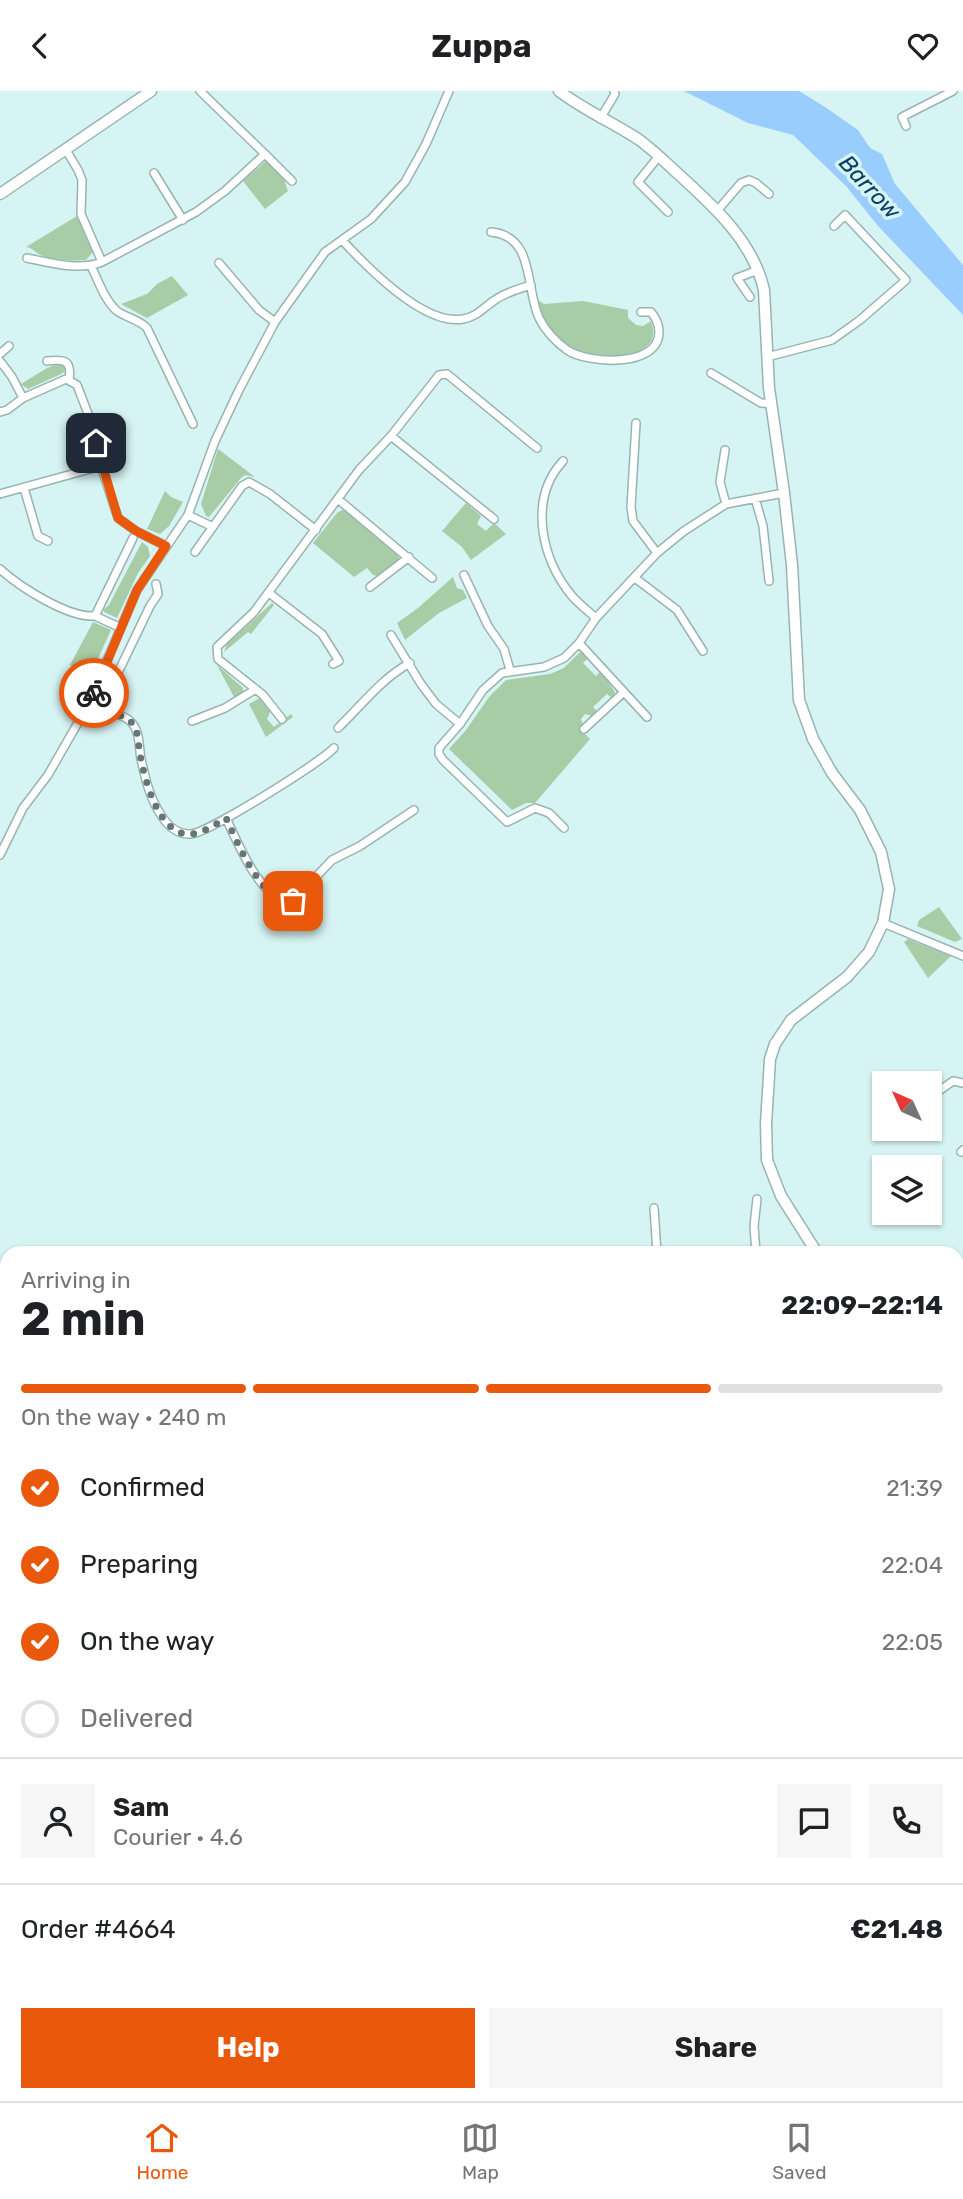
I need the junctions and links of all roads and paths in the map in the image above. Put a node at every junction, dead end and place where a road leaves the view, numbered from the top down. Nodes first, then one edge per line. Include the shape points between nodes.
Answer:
1 (151, 91) edge
2 (200, 91) edge
3 (449, 91) edge
4 (559, 91) edge
5 (614, 91) edge
6 (951, 91) edge
7 (600, 119) junction
8 (906, 126) dead end
9 (66, 150) junction
10 (265, 153) junction
11 (659, 156) junction
12 (154, 173) dead end
13 (292, 181) dead end
14 (0, 194) edge
15 (769, 194) dead end
16 (717, 211) junction
17 (668, 212) dead end
18 (183, 220) junction
19 (834, 226) dead end
20 (491, 232) dead end
21 (342, 240) junction
22 (27, 258) dead end
23 (102, 261) junction
24 (219, 263) dead end
25 (91, 266) junction
26 (758, 270) junction
27 (531, 285) junction
28 (750, 297) dead end
29 (641, 312) dead end
30 (275, 322) junction
31 (9, 346) dead end
32 (0, 354) edge
33 (767, 357) junction
34 (0, 361) edge
35 (47, 361) dead end
36 (711, 373) dead end
37 (69, 380) junction
38 (23, 398) junction
39 (771, 404) junction
40 (0, 412) edge
41 (636, 423) dead end
42 (193, 424) dead end
43 (391, 436) junction
44 (537, 449) dead end
45 (725, 450) dead end
46 (563, 461) dead end
47 (102, 467) junction
48 (24, 488) junction
49 (784, 493) junction
50 (0, 494) edge
51 (755, 498) junction
52 (339, 500) junction
53 (726, 504) junction
54 (188, 515) junction
55 (494, 519) dead end
56 (213, 527) junction
57 (316, 530) junction
58 (133, 538) dead end
59 (48, 541) dead end
60 (166, 546) junction
61 (195, 552) dead end
62 (657, 553) junction
63 (409, 557) junction
64 (0, 569) edge
65 (464, 575) dead end
66 (432, 577) dead end
67 (635, 578) junction
68 (768, 581) dead end
69 (156, 584) dead end
70 (370, 587) dead end
71 (269, 593) junction
72 (95, 616) junction
73 (596, 618) junction
74 (121, 628) junction
75 (391, 635) dead end
76 (579, 643) junction
77 (704, 651) dead end
78 (410, 663) junction
79 (333, 664) dead end
80 (510, 670) junction
81 (256, 689) junction
82 (624, 692) junction
83 (87, 707) junction
84 (112, 714) junction
85 (647, 717) dead end
86 (282, 719) dead end
87 (192, 722) dead end
88 (460, 724) junction
89 (338, 728) dead end
90 (584, 729) dead end
91 (334, 748) dead end
92 (414, 810) dead end
93 (226, 818) junction
94 (564, 828) dead end
95 (0, 855) edge
96 (883, 923) junction
97 (963, 956) edge
98 (963, 1083) edge
99 (942, 1089) edge
100 (757, 1199) dead end
101 (654, 1207) dead end
102 (657, 1246) edge
103 (755, 1246) edge
104 (813, 1246) edge

1 - 9 street
2 - 10 street
3 - 21 street via 405,182 371,219
4 - 7 street
5 - 7 street
6 - 8 street via 902,117
7 - 11 street via 637,138
9 - 14 street
9 - 23 street via 79,170 81,214
10 - 13 street
10 - 18 street via 225,191
11 - 16 street
11 - 17 street via 638,182
12 - 18 street
15 - 16 street via 748,180
16 - 26 street
18 - 23 street
19 - 33 street via 845,215 906,280 832,340
20 - 27 street via 506,234 517,245
21 - 27 street via 402,295 450,320 477,314 498,298
21 - 30 street via 312,267
22 - 25 street
23 - 25 street
24 - 30 street
25 - 42 street via 110,303 147,328
26 - 28 street via 737,278
26 - 33 street via 764,290
27 - 29 street via 546,329 568,350 591,359 620,360 652,349 658,339 658,324 651,312
30 - 54 street via 213,447
31 - 32 street
33 - 39 street
34 - 38 street
35 - 37 street via 68,365
36 - 39 street via 761,403
37 - 38 street
37 - 47 street via 77,385 90,419
38 - 40 street
39 - 49 street
41 - 62 street via 633,521
43 - 44 street via 443,373
43 - 52 street
43 - 55 street
45 - 53 street via 720,482
46 - 73 street via 551,474 544,495 542,527 558,576
47 - 48 street
47 - 60 street via 118,518
48 - 50 street
48 - 59 street via 38,536
49 - 51 street
49 - 96 street via 799,700 813,739 860,810 881,852 889,889
51 - 53 street
51 - 68 street via 763,526
52 - 57 street
52 - 63 street
53 - 62 street
54 - 56 street
54 - 60 street
56 - 57 street via 249,482
56 - 61 street
57 - 71 street
58 - 72 street
60 - 74 street via 137,590
62 - 67 street
63 - 66 street
63 - 70 street
64 - 72 street via 46,600 83,617
65 - 80 street via 504,649
67 - 73 street
67 - 77 street via 677,610
69 - 84 street via 158,594 111,690
71 - 79 street via 322,634 339,661
71 - 81 street via 219,643 216,653
72 - 74 street
73 - 76 street
74 - 83 street
75 - 78 street
76 - 80 street via 564,658 544,667
76 - 82 street
78 - 88 street via 436,704
78 - 89 street
80 - 88 street via 483,690
81 - 86 street
81 - 87 street
82 - 85 street
82 - 90 street
83 - 84 street
83 - 95 street via 23,808
84 - 93 street via 134,726 152,796 169,825 177,832 194,834
88 - 94 street via 439,748 443,761 507,822 535,808 549,813
91 - 93 street
92 - 93 street via 332,860 288,902 259,881
96 - 97 street
96 - 104 street via 859,965 782,1031 770,1059 767,1160 781,1196
98 - 99 street via 953,1081
100 - 103 street
101 - 102 street

